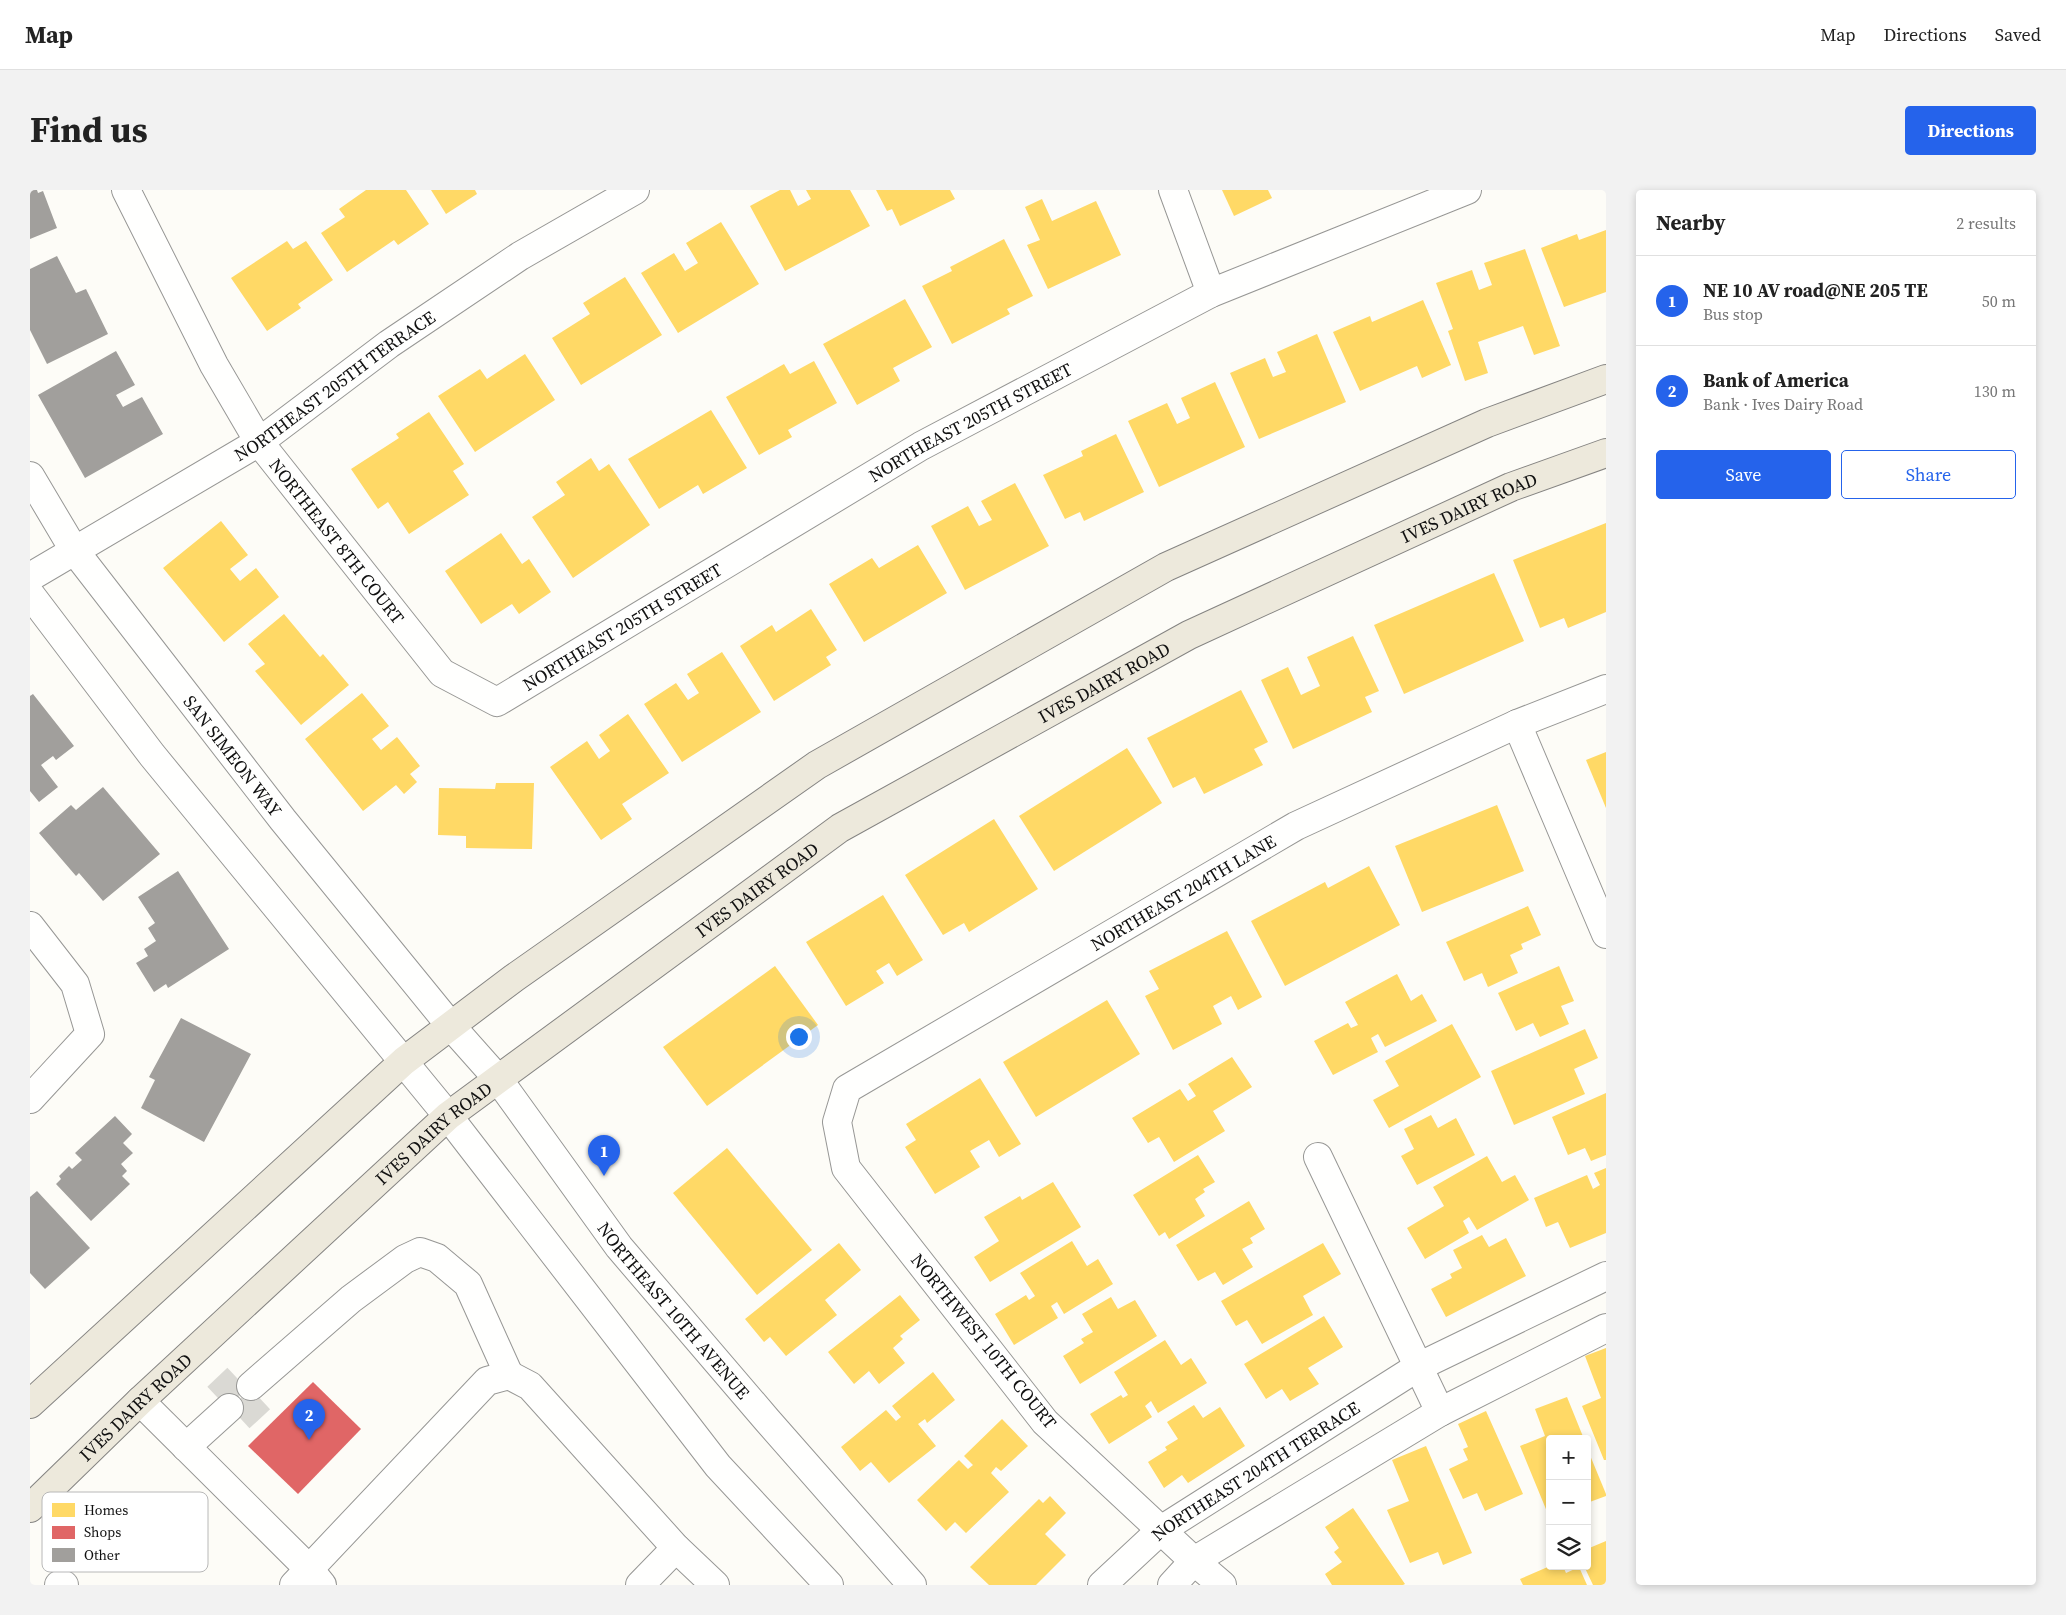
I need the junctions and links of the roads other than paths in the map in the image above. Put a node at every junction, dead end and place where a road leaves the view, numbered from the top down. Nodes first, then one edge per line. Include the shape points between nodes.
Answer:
1 (126, 190) edge
2 (635, 190) edge
3 (1173, 190) edge
4 (1468, 190) edge
5 (1211, 293) junction
6 (1606, 379) edge
7 (259, 442) junction
8 (1606, 453) edge
9 (30, 476) edge
10 (74, 550) junction
11 (30, 577) edge
12 (30, 594) edge
13 (1606, 689) edge
14 (497, 702) joint
15 (1516, 724) junction
16 (30, 926) edge
17 (1606, 934) edge
18 (450, 1025) junction
19 (404, 1061) junction
20 (498, 1079) junction
21 (30, 1099) edge
22 (448, 1116) junction
23 (1318, 1157) dead end
24 (846, 1168) joint
25 (1606, 1276) edge
26 (1606, 1328) edge
27 (1418, 1367) junction
28 (509, 1375) junction
29 (251, 1386) tunnel mouth
30 (140, 1401) junction
31 (30, 1404) edge
32 (229, 1408) tunnel mouth
33 (1440, 1412) junction
34 (193, 1439) junction
35 (46, 1492) edge
36 (42, 1496) edge
37 (30, 1508) edge
38 (1160, 1530) junction
39 (676, 1548) junction
40 (1194, 1561) junction
41 (308, 1580) edge
42 (59, 1585) edge
43 (64, 1585) edge
44 (640, 1585) edge
45 (715, 1585) edge
46 (829, 1585) edge
47 (912, 1585) edge
48 (1102, 1585) edge
49 (1172, 1585) edge
50 (1222, 1585) edge

1 - 7 street, NORTHEAST 8TH COURT via 214,365
2 - 7 street, NORTHEAST 205TH TERRACE via 512,261 389,344
3 - 5 street
4 - 5 street, NORTHEAST 205TH STREET
5 - 14 street, NORTHEAST 205TH STREET via 921,446
6 - 18 main road via 1487,423 1166,567 817,764
7 - 10 street, NORTHEAST 205TH TERRACE
7 - 14 street, NORTHEAST 8TH COURT via 442,673
8 - 20 main road, IVES DAIRY ROAD via 1511,487 1189,635 840,828
9 - 10 street, SAN SIMEON WAY
10 - 11 street, NORTHEAST 205TH TERRACE
10 - 18 street, SAN SIMEON WAY via 283,820
12 - 19 street via 152,756
13 - 15 street, NORTHEAST 204TH LANE
15 - 17 street
15 - 24 street, NORTHEAST 204TH LANE via 1296,826 847,1089 837,1122
16 - 21 street via 75,984 90,1034
18 - 19 main road
18 - 20 street, NORTHEAST 10TH AVENUE
19 - 22 street
19 - 31 main road
20 - 22 main road, IVES DAIRY ROAD
20 - 47 street, NORTHEAST 10TH AVENUE via 619,1247
22 - 30 main road, IVES DAIRY ROAD
22 - 46 street via 718,1466
23 - 27 street
24 - 38 street, NORTHWEST 10TH COURT via 1045,1422
25 - 27 street, NORTHEAST 204TH TERRACE
26 - 33 street
27 - 33 street
27 - 38 street, NORTHEAST 204TH TERRACE
28 - 29 street via 468,1284 436,1258 420,1252 405,1258 374,1281 341,1290
28 - 39 street via 530,1386
28 - 41 street via 487,1381
30 - 34 street
30 - 35 main road, IVES DAIRY ROAD
32 - 34 street via 202,1413
33 - 40 street
34 - 41 street
36 - 37 main road, IVES DAIRY ROAD
38 - 40 street, NORTHWEST 10TH COURT
38 - 48 street, NORTHEAST 204TH TERRACE
39 - 44 street
39 - 45 street
40 - 49 street
40 - 50 street, NORTHWEST 10TH COURT
42 - 43 street

